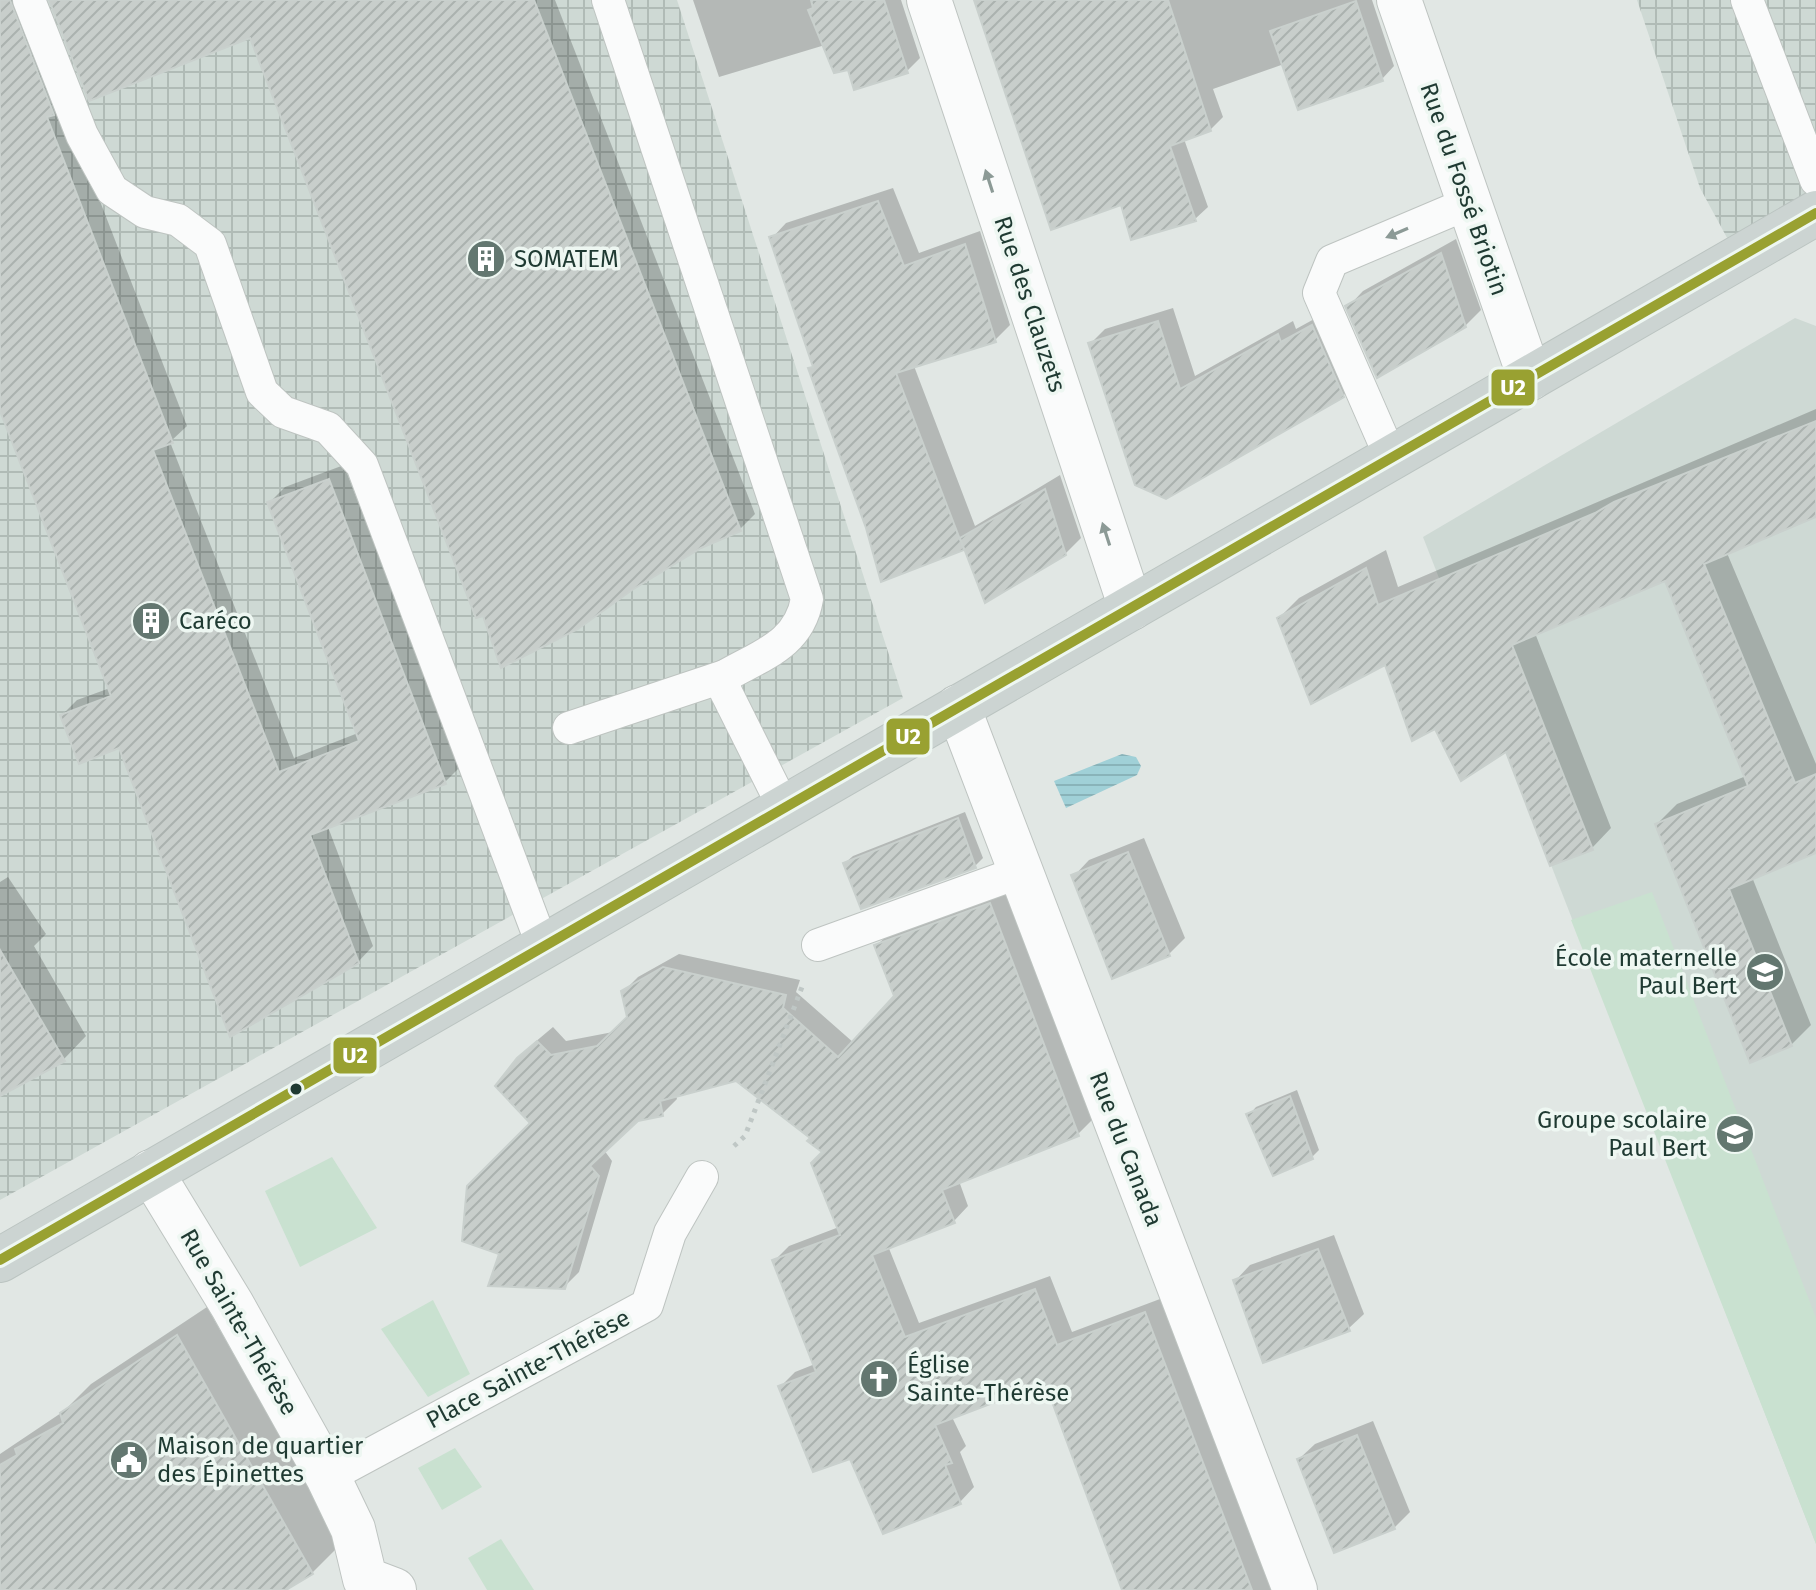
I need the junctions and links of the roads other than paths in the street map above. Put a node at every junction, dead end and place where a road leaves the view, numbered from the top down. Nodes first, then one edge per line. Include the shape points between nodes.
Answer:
1 (29, 0) edge
2 (608, 0) edge
3 (929, 0) edge
4 (1399, 0) edge
5 (1747, 0) edge
6 (1816, 180) edge
7 (1469, 203) junction
8 (1816, 213) edge
9 (1530, 378) junction
10 (1391, 458) junction
11 (1131, 608) junction
12 (725, 676) junction
13 (958, 707) junction
14 (569, 728) dead end
15 (784, 808) junction
16 (1020, 872) junction
17 (818, 945) road end
18 (543, 947) junction
19 (151, 1172) junction
20 (702, 1177) road end
21 (0, 1260) edge
22 (328, 1477) junction
23 (369, 1586) edge
24 (1295, 1590) edge

1 - 18 lane via 82,135 112,190 145,212 178,220 210,244 262,392 283,412 328,428 362,465
2 - 12 lane via 807,599 803,619 790,639
11 -> 3 street, Rue des Clauzets
4 - 7 street, Rue du Fossé Briotin
5 - 6 lane
7 - 9 street, Rue du Fossé Briotin
7 -> 10 lane via 1332,261 1319,293
8 - 9 main road
9 - 10 main road
10 - 11 main road
11 - 13 main road
12 - 14 lane
12 - 15 lane via 725,690
13 - 15 main road
13 - 16 street, Rue du Canada
15 - 18 main road
16 - 17 lane
16 - 24 street, Rue du Canada
18 - 19 main road
19 - 21 main road
19 - 22 street, Rue Sainte-Thérèse
20 - 22 lane, Place Sainte-Thérèse via 670,1233 647,1305
22 - 23 street, Rue Sainte-Thérèse via 353,1529

